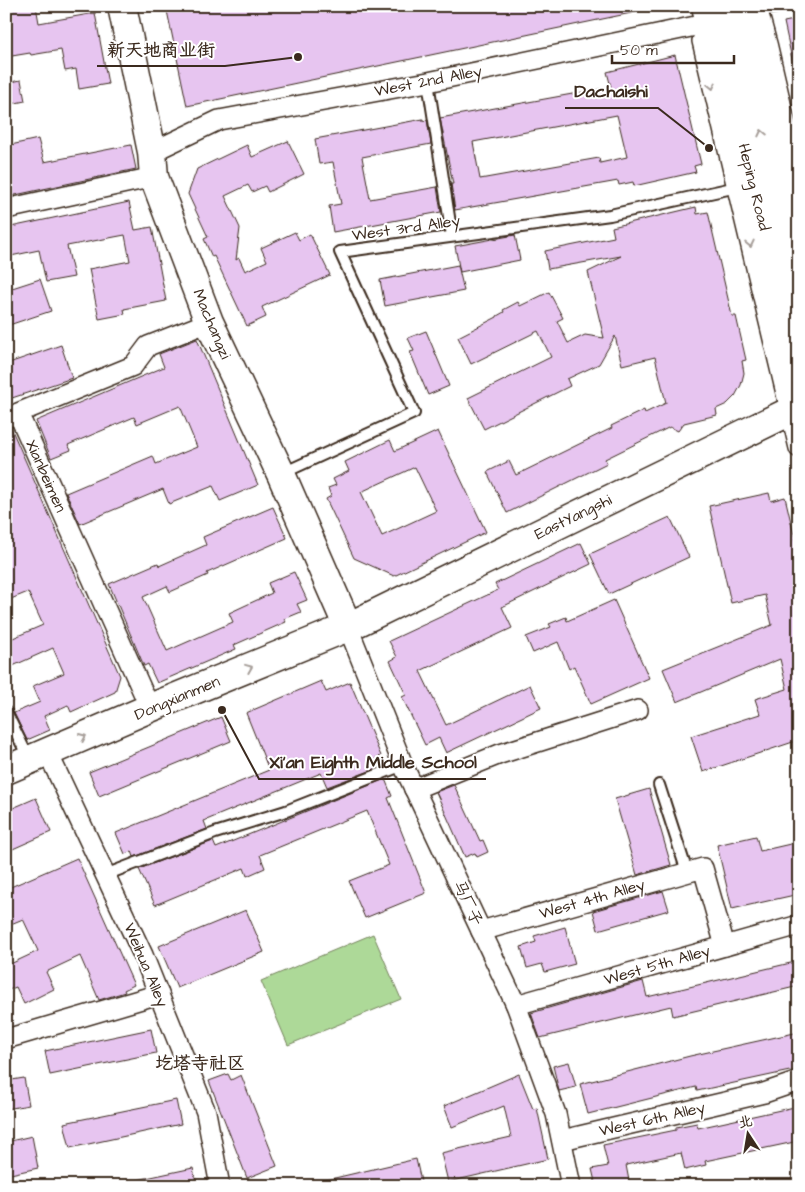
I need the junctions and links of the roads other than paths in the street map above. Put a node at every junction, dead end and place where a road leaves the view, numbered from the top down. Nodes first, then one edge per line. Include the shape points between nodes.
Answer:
1 (122, 6) edge
2 (783, 6) edge
3 (731, 11) edge
4 (428, 82) junction
5 (153, 164) junction
6 (786, 164) edge
7 (737, 187) junction
8 (799, 201) edge
9 (6, 209) edge
10 (452, 236) junction
11 (799, 282) edge
12 (210, 322) junction
13 (799, 370) edge
14 (794, 410) edge
15 (14, 420) edge
16 (799, 448) edge
17 (281, 474) junction
18 (348, 627) junction
19 (150, 708) junction
20 (638, 710) dead end
21 (6, 712) edge
22 (28, 761) edge
23 (403, 765) junction
24 (659, 785) dead end
25 (414, 789) junction
26 (695, 870) junction
27 (105, 875) junction
28 (799, 925) edge
29 (481, 931) junction
30 (725, 946) junction
31 (159, 994) junction
32 (516, 1005) junction
33 (6, 1039) edge
34 (799, 1081) edge
35 (562, 1140) junction
36 (220, 1186) edge
37 (571, 1186) edge

1 - 5 street, Machangzi
2 - 3 lane
3 - 4 street, West 2nd Alley
6 -> 3 street, Heping Road
3 -> 7 street via 702,41
3 - 13 street, Heping Road via 723,57
4 - 5 street, West 2nd Alley via 219,120
4 - 10 lane
5 - 9 street, West 2nd Alley
5 - 12 street, Machangzi
6 - 8 street
6 - 11 street, Heping Road
7 - 10 lane, West 3rd Alley via 610,215
7 -> 14 street
10 - 17 lane, West 3rd Alley via 340,252 414,413
12 - 15 street, Xianbeimen via 148,346 134,366 18,414
12 - 17 street, Machangzi
14 - 16 street
14 - 18 street, EastYangshi
15 - 19 street, Xianbeimen
17 - 18 street, Machangzi
19 -> 18 street, Dongxianmen
18 - 23 street, 马厂子
22 -> 19 street, Dongxianmen
20 - 25 street via 500,754
21 - 22 lane
22 - 27 street, Weihua Alley
23 - 25 street, 马厂子
23 - 27 lane
24 - 26 lane
25 - 29 street, 马厂子
26 - 29 street, West 4th Alley
26 - 30 street
27 - 31 street, Weihua Alley
28 - 30 street, West 5th Alley
29 - 32 street, 马厂子
30 - 32 street, West 5th Alley
31 - 33 street
31 - 36 street, Weihua Alley via 206,1112
32 - 35 street, 马厂子 via 556,1114
34 - 35 street, West 6th Alley via 764,1094
35 - 37 street, 马厂子

